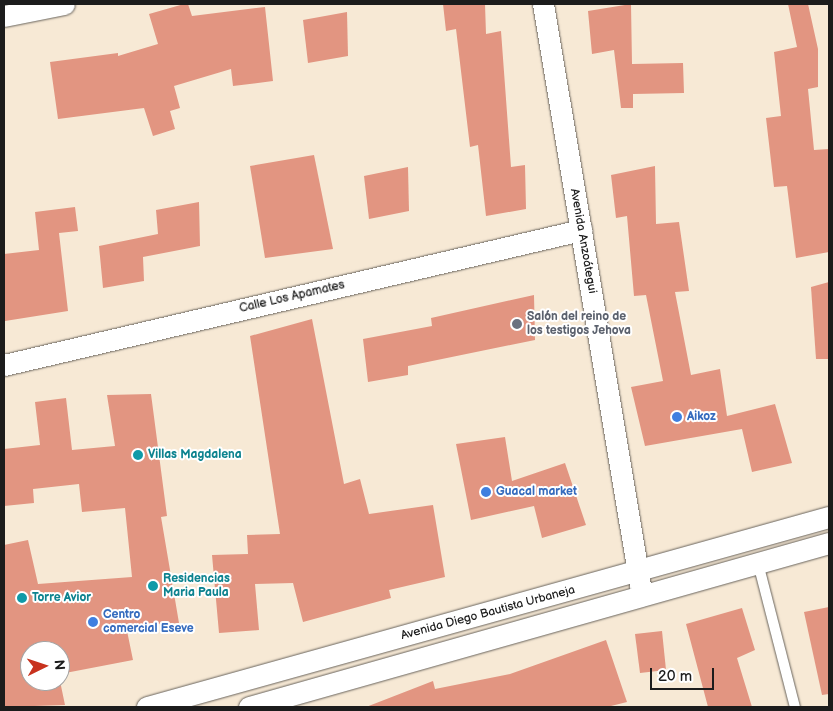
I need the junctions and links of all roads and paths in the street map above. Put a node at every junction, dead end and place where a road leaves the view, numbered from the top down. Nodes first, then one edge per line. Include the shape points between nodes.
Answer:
1 (61, 4) edge
2 (543, 4) edge
3 (4, 16) edge
4 (581, 230) junction
5 (4, 365) edge
6 (829, 517) edge
7 (829, 543) edge
8 (758, 563) junction
9 (638, 572) junction
10 (642, 596) junction
11 (293, 701) edge
12 (147, 707) edge
13 (249, 707) edge
14 (795, 707) edge

1 - 3 street
2 - 4 street, Avenida Anzoátegui
4 - 5 street, Calle Los Apamates
4 - 9 street, Avenida Anzoátegui
6 - 9 street, Avenida Diego Bautista Urbaneja
7 - 8 street, Avenida Diego Bautista Urbaneja
8 - 10 street, Avenida Diego Bautista Urbaneja
8 - 14 lane
9 - 10 street, Avenida Anzoátegui
9 - 12 street, Avenida Diego Bautista Urbaneja
10 - 11 street, Avenida Diego Bautista Urbaneja
11 - 13 street, Avenida Diego Bautista Urbaneja

